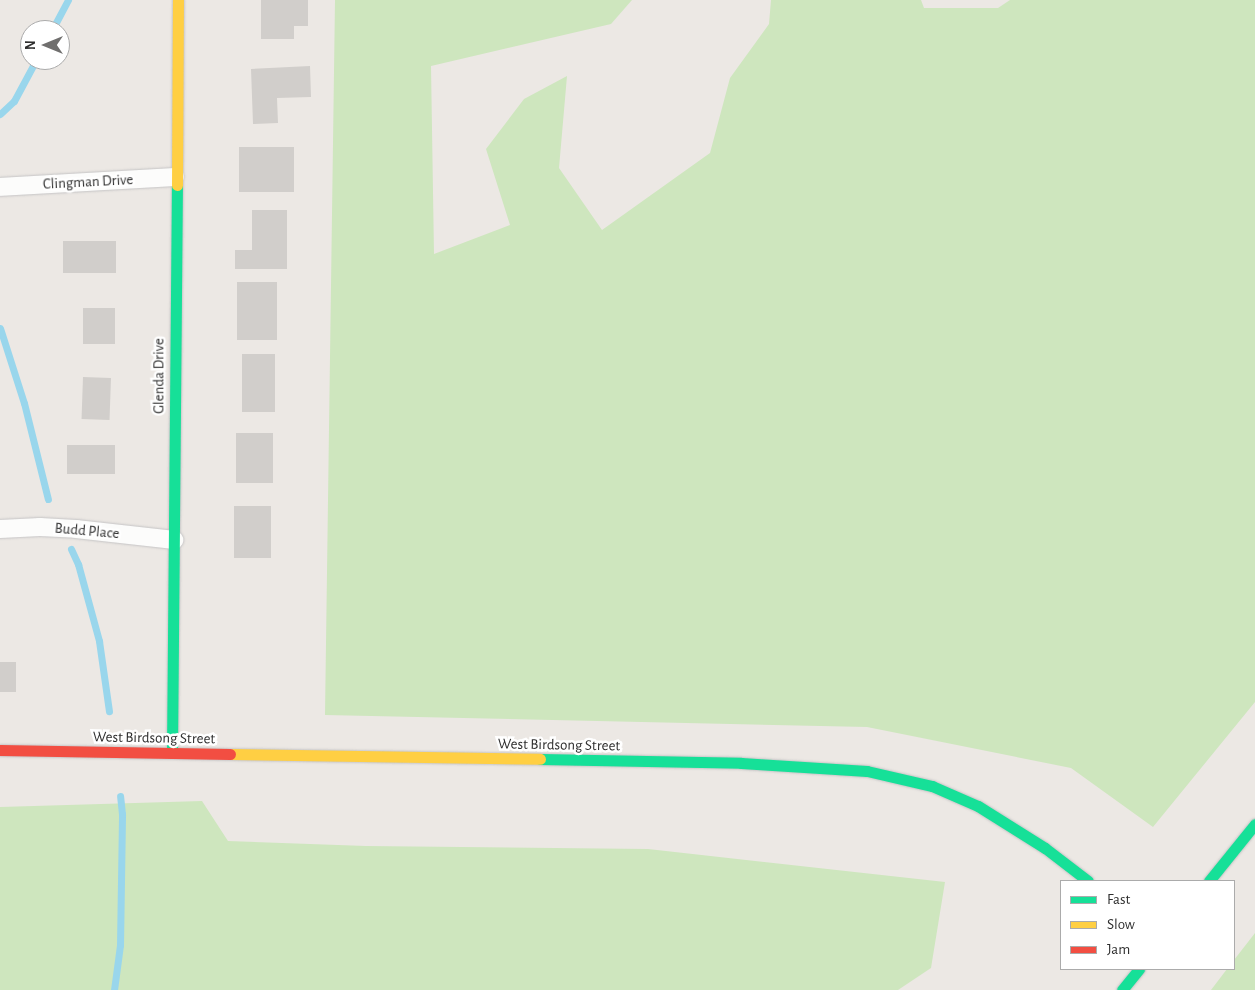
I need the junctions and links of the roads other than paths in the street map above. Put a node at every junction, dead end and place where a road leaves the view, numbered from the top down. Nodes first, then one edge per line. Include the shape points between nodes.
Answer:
1 (178, 0) edge
2 (175, 177) junction
3 (0, 187) edge
4 (0, 529) edge
5 (174, 540) junction
6 (0, 750) edge
7 (172, 753) junction
8 (1255, 824) edge
9 (1087, 880) edge
10 (1210, 880) edge
11 (1138, 970) edge
12 (1122, 990) edge

1 - 2 street, Glenda Drive
2 - 3 street, Clingman Drive
2 - 5 street, Glenda Drive
4 - 5 street, Budd Place via 76,529
5 - 7 street, Glenda Drive
6 - 7 street, West Birdsong Street
7 - 9 street, West Birdsong Street via 741,763 867,771 932,786 978,806 1045,848
8 - 10 street
11 - 12 street

